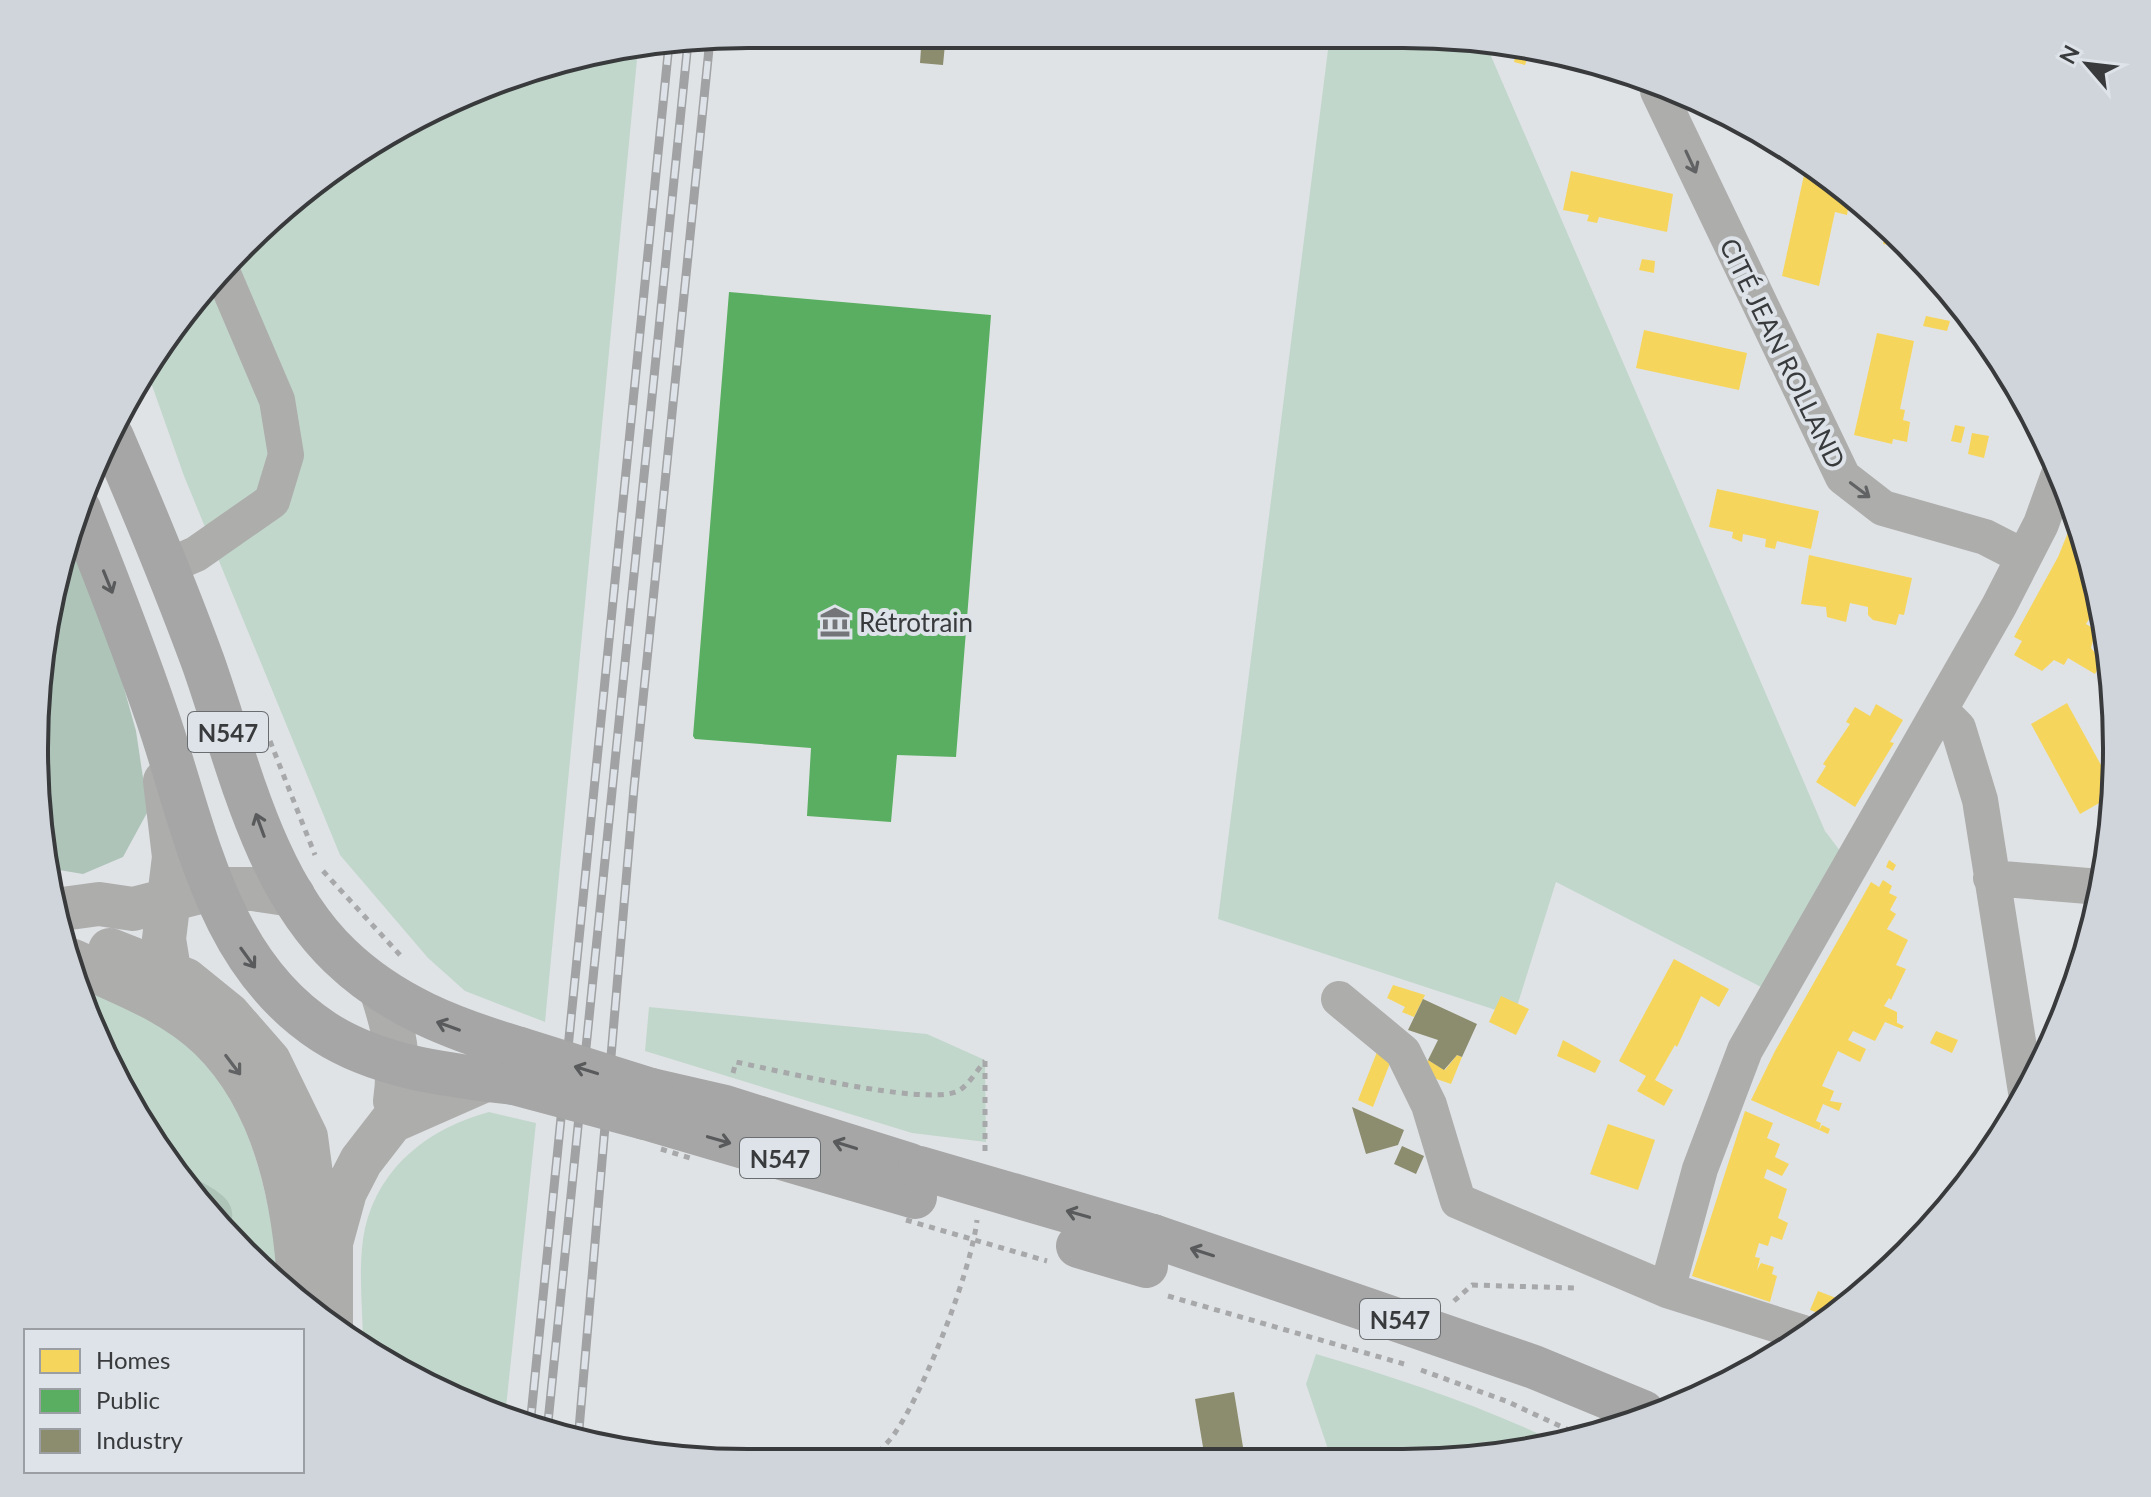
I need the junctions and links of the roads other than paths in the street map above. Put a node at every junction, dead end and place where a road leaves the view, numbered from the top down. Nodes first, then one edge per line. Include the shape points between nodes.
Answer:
1 (1661, 97) edge
2 (227, 282) edge
3 (116, 447) edge
4 (2053, 489) edge
5 (85, 524) edge
6 (2024, 557) junction
7 (166, 567) junction
8 (1940, 710) junction
9 (159, 723) junction
10 (167, 806) junction
11 (1991, 878) junction
12 (307, 882) junction
13 (2090, 886) edge
14 (192, 893) junction
15 (99, 904) junction
16 (67, 908) edge
17 (75, 941) edge
18 (82, 964) edge
19 (396, 978) junction
20 (172, 991) junction
21 (1339, 999) dead end
22 (399, 1064) junction
23 (507, 1071) junction
24 (2023, 1073) edge
25 (648, 1104) junction
26 (382, 1132) junction
27 (306, 1137) junction
28 (913, 1195) junction
29 (331, 1243) junction
30 (1155, 1266) junction
31 (299, 1285) edge
32 (1667, 1290) junction
33 (331, 1311) edge
34 (1793, 1330) edge
35 (1636, 1409) edge
36 (1600, 1420) edge

1 -> 6 street, CITÉ JEAN ROLLAND via 1843,477 1883,508 1985,537
2 - 7 street via 277,400 286,455 272,501 196,554
3 - 7 main road, N547
4 - 6 street
5 -> 9 main road, N547
6 - 8 street
12 -> 7 main road, N547 via 268,846
8 - 11 street via 1958,728 1968,753
8 - 32 street via 1745,1050 1700,1169
9 - 10 street
9 - 14 main road, N547
10 - 14 street via 174,857
10 - 15 street via 153,855 127,884
11 - 13 street
11 - 24 street
12 - 14 street
12 - 19 main road, N547 via 338,955
14 - 15 street via 133,909
14 - 20 street via 164,939
14 -> 22 main road, N547 via 279,994 333,1037
15 - 16 street
17 - 20 street
18 - 20 street
19 - 22 street
23 -> 19 main road, N547 via 433,1020
20 - 27 street via 208,996 251,1038 284,1088
20 -> 31 street via 234,1065 264,1115 295,1233
21 - 32 street via 1403,1052 1429,1105 1458,1201
22 - 23 main road, N547
22 - 26 street
23 - 25 main road, N547, bridge
23 - 26 street
25 -> 28 main road, N547
28 -> 25 main road, N547 via 725,1107
26 - 27 street via 336,1148
26 - 29 street via 345,1192
27 - 29 street via 315,1204
28 - 30 main road, N547, bridge
29 - 33 street
35 -> 30 main road, N547 via 1435,1332
30 - 36 main road, N547 via 1462,1363
32 - 34 street

